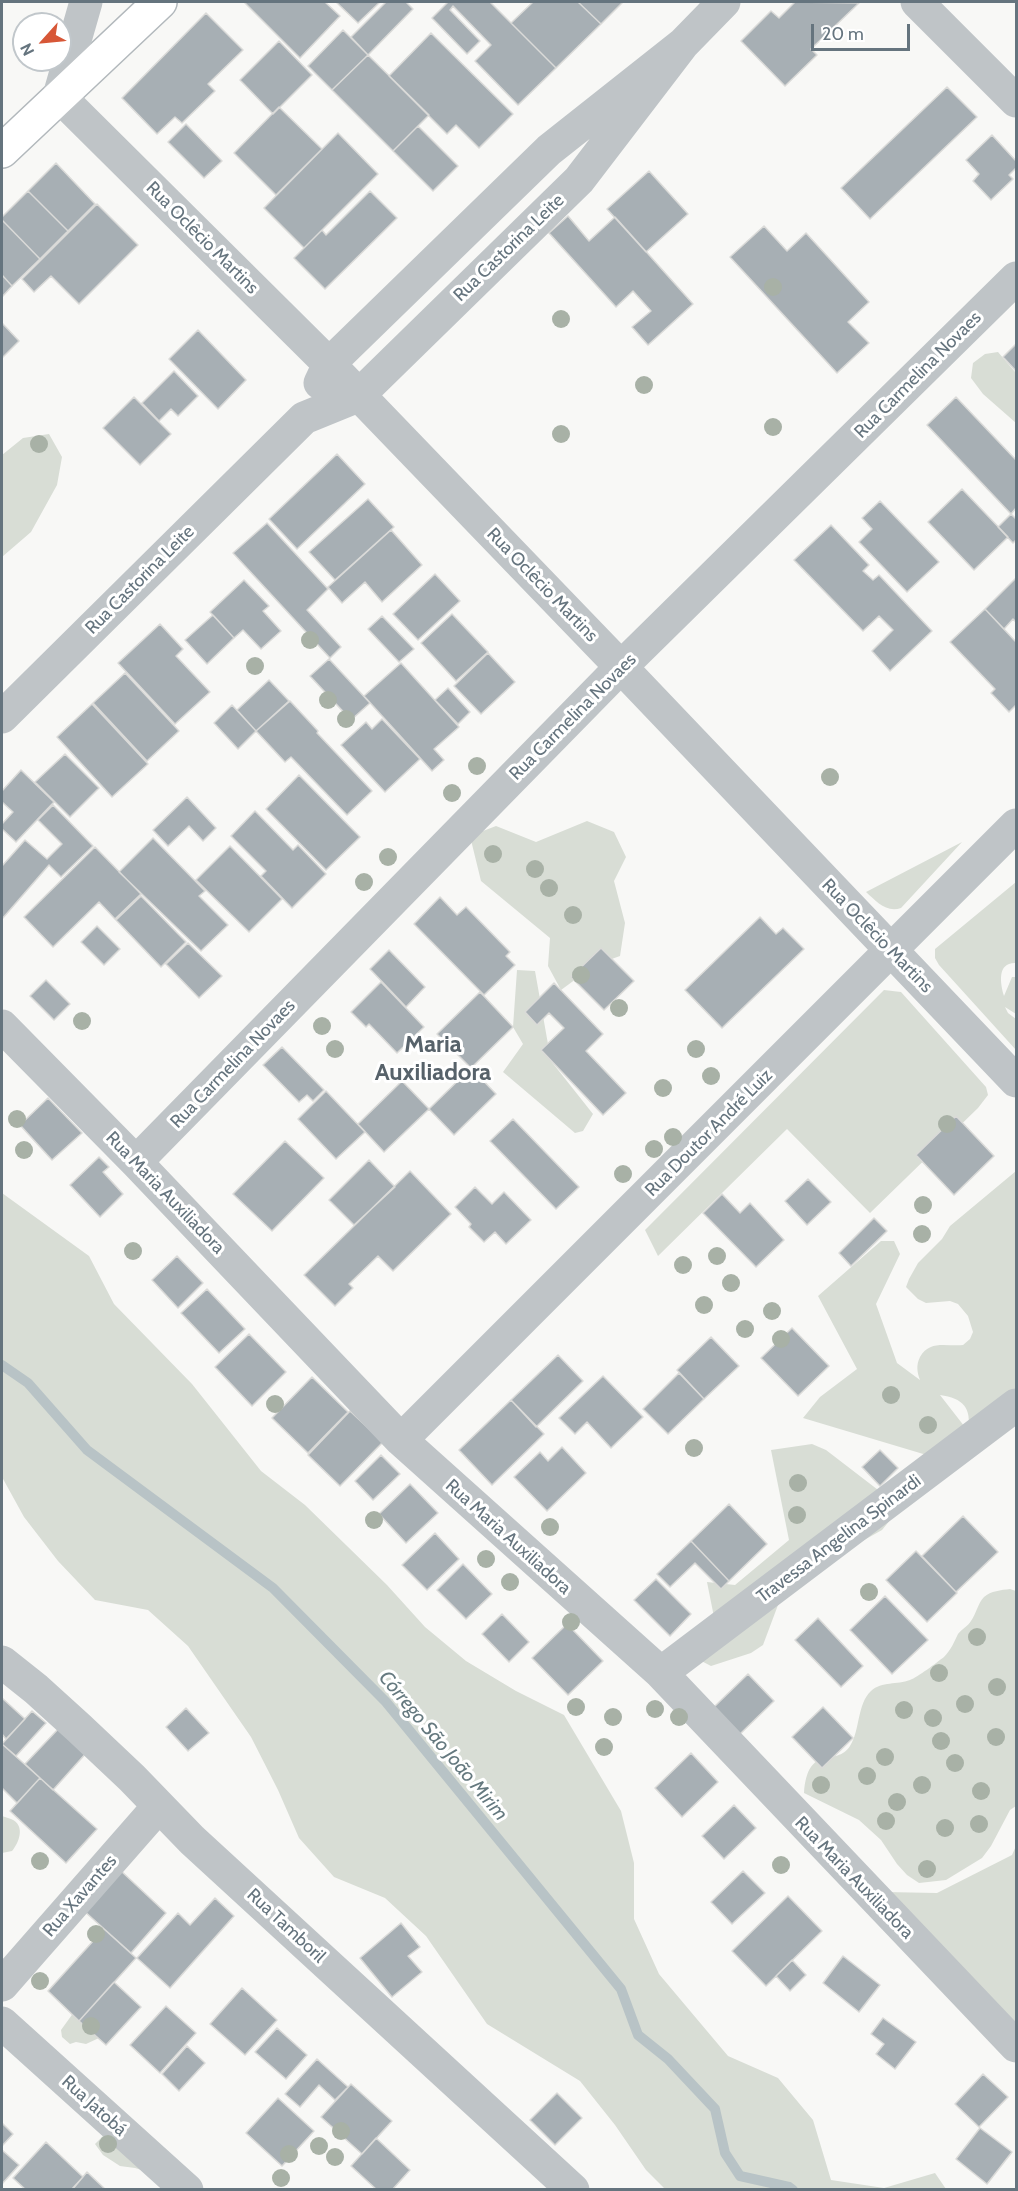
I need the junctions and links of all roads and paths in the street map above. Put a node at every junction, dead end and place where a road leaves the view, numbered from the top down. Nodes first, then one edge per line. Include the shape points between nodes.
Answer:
1 (87, 2) edge
2 (160, 2) edge
3 (724, 2) edge
4 (917, 2) edge
5 (683, 44) junction
6 (59, 96) junction
7 (1017, 101) edge
8 (2, 151) edge
9 (1017, 278) edge
10 (329, 364) junction
11 (358, 396) junction
12 (304, 418) junction
13 (621, 667) junction
14 (2, 717) edge
15 (1017, 825) edge
16 (892, 951) junction
17 (2, 1026) edge
18 (1017, 1081) edge
19 (136, 1162) junction
20 (1017, 1405) edge
21 (401, 1440) junction
22 (2, 1662) edge
23 (661, 1673) junction
24 (158, 1807) junction
25 (2, 1985) edge
26 (2, 2023) edge
27 (1017, 2046) edge
28 (187, 2190) edge
29 (573, 2190) edge

1 - 6 street
2 - 6 main road
3 - 5 street, Rua Castorina Leite
4 - 7 street
5 - 10 street, Rua Castorina Leite via 549,150
5 - 11 street, Rua Castorina Leite via 579,180
6 - 8 main road
6 - 10 street, Rua Oclêcio Martins
9 - 13 street, Rua Carmelina Novaes
10 - 11 street, Rua Oclêcio Martins
10 - 12 street, Rua Castorina Leite
11 - 12 street, Rua Castorina Leite
11 - 13 street, Rua Oclêcio Martins
12 - 14 street, Rua Castorina Leite
13 - 16 street, Rua Oclêcio Martins
13 - 19 street, Rua Carmelina Novaes
15 - 16 street, Rua Doutor André Luiz
16 - 18 street, Rua Oclêcio Martins
16 - 21 street, Rua Doutor André Luiz
17 - 19 street, Rua Maria Auxiliadora
19 - 21 street, Rua Maria Auxiliadora
20 - 23 street, Travessa Angelina Spinardi
21 - 23 street, Rua Maria Auxiliadora
22 - 24 street, Rua Tamboril via 79,1728
23 - 27 street, Rua Maria Auxiliadora
24 - 25 street, Rua Xavantes
24 - 29 street, Rua Tamboril
26 - 28 street, Rua Jatobá

